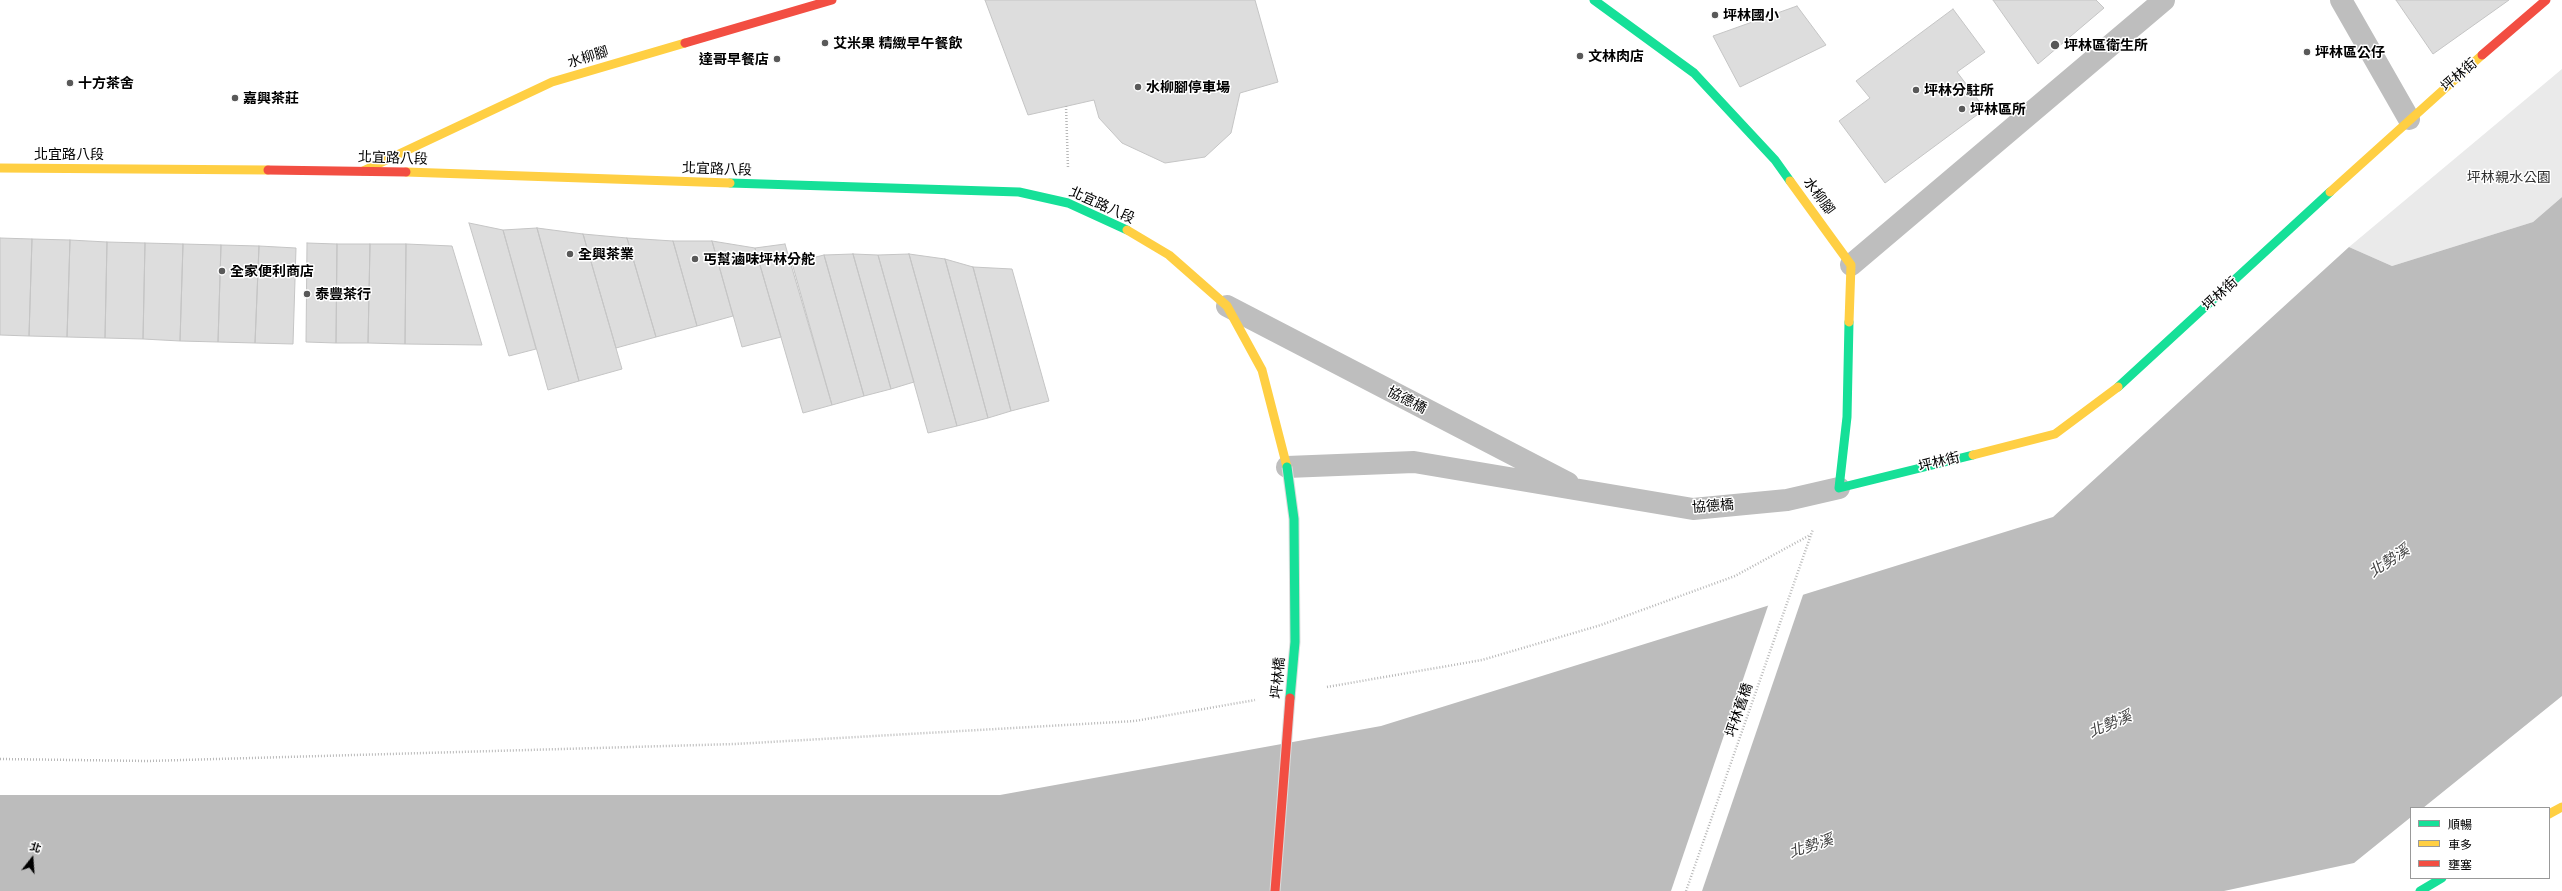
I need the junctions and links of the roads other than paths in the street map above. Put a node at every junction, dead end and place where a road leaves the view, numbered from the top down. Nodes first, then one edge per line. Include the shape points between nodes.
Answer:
1 (832, 0) edge
2 (1594, 0) edge
3 (2164, 0) edge
4 (2341, 0) edge
5 (2546, 0) edge
6 (2409, 119) junction
7 (0, 168) edge
8 (363, 171) junction
9 (1851, 265) junction
10 (1227, 306) junction
11 (1287, 467) junction
12 (1839, 488) junction
13 (1587, 492) junction
14 (2562, 807) edge
15 (2550, 813) edge
16 (2440, 879) edge
17 (1275, 891) edge
18 (2420, 891) edge

1 - 8 main road, 水柳腳 via 552,82
2 - 9 main road, 水柳腳 via 1694,73 1775,160
3 - 9 street
4 - 6 street
5 - 6 main road, 坪林街
6 - 12 main road, 坪林街 via 2124,382 2055,434
7 - 8 main road, 北宜路八段
8 - 10 main road, 北宜路八段 via 1019,192 1068,203 1121,226 1169,255
9 - 12 main road via 1847,417
10 - 11 main road, 北宜路八段 via 1262,370
10 - 13 street, 協德橋
11 - 13 street, 協德橋 via 1414,462
11 - 17 main road, 坪林橋, bridge via 1294,519 1295,642
12 - 13 street, 協德橋 via 1787,500 1693,509
14 - 15 main road
16 - 18 main road

